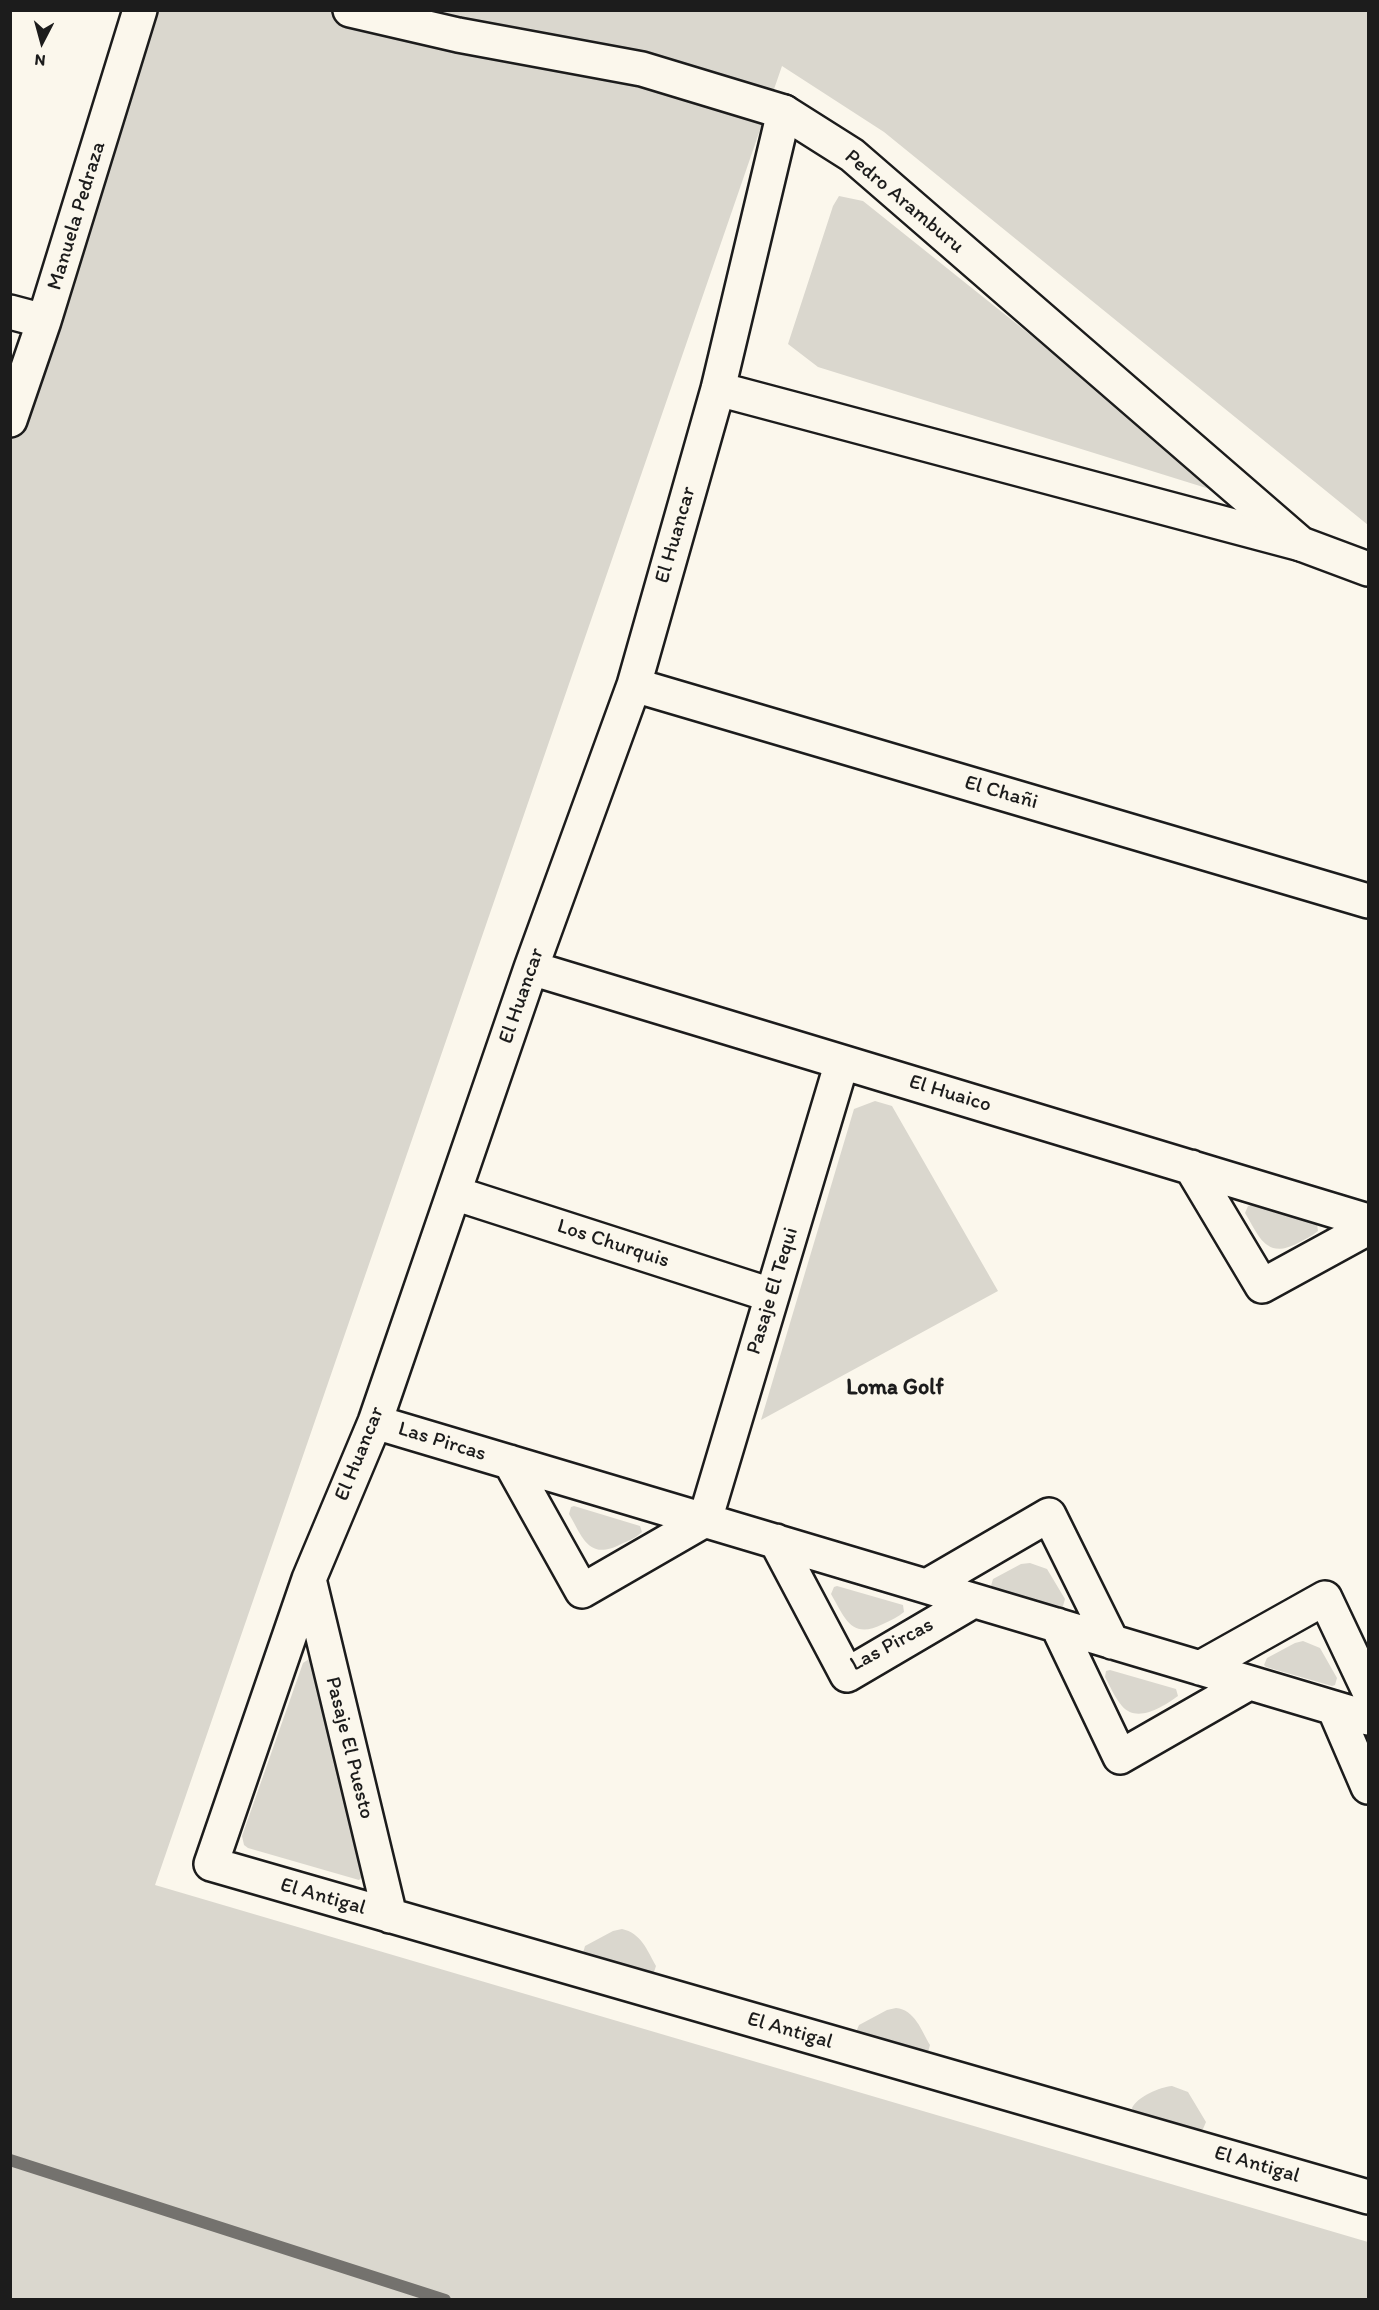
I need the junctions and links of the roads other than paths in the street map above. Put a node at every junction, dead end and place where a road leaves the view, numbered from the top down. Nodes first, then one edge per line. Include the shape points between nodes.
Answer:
1 (140, 10) edge
2 (350, 10) edge
3 (784, 112) junction
4 (10, 312) edge
5 (44, 321) junction
6 (718, 389) junction
7 (10, 420) edge
8 (1301, 544) junction
9 (1368, 568) edge
10 (634, 685) junction
11 (1368, 901) edge
12 (531, 968) junction
13 (842, 1062) junction
14 (1191, 1167) junction
15 (454, 1194) junction
16 (1368, 1221) edge
17 (1368, 1228) edge
18 (771, 1295) junction
19 (375, 1422) junction
20 (510, 1462) junction
21 (705, 1521) junction
22 (776, 1541) junction
23 (309, 1580) junction
24 (927, 1586) junction
25 (973, 1600) junction
26 (1058, 1626) junction
27 (1112, 1642) junction
28 (1200, 1668) junction
29 (1249, 1683) junction
30 (1368, 1689) edge
31 (1334, 1708) junction
32 (1368, 1718) edge
33 (1368, 1787) edge
34 (211, 1864) joint
35 (390, 1916) junction
36 (1368, 2197) edge

1 - 5 street, Manuela Pedraza
2 - 3 street, Pedro Aramburu via 458,35 642,69
3 - 6 street, El Huancar
3 - 8 street, Pedro Aramburu via 852,155
4 - 5 street
5 - 7 street, Manuela Pedraza
6 - 8 street
6 - 10 street, El Huancar
8 - 9 street, Pedro Aramburu
10 - 11 street, El Chañi
10 - 12 street, El Huancar
12 - 13 street, El Huaico
12 - 15 street, El Huancar
13 - 14 street, El Huaico
13 - 18 street, Pasaje El Tequi
14 - 16 street, El Huaico
14 - 17 street via 1262,1286
15 - 18 street, Los Churquis
15 - 19 street, El Huancar
18 - 21 street, Pasaje El Tequi
19 - 20 street, Las Pircas
19 - 23 street, El Huancar
20 - 21 street, Las Pircas
20 - 21 street, Las Pircas via 582,1592
21 - 22 street, Las Pircas
22 - 24 street, Las Pircas
22 - 25 street, Las Pircas via 847,1675
23 - 34 street, El Huancar
23 - 35 street, Pasaje El Puesto
24 - 25 street, Las Pircas
24 - 27 street, Las Pircas via 1049,1515
25 - 26 street, Las Pircas
26 - 27 street, Las Pircas
26 - 29 street via 1120,1757
27 - 28 street, Las Pircas
28 - 29 street, Las Pircas
28 - 30 street via 1325,1598
29 - 31 street, Las Pircas
31 - 32 street, Las Pircas
31 - 33 street
34 - 35 street, El Antigal
35 - 36 street, El Antigal

